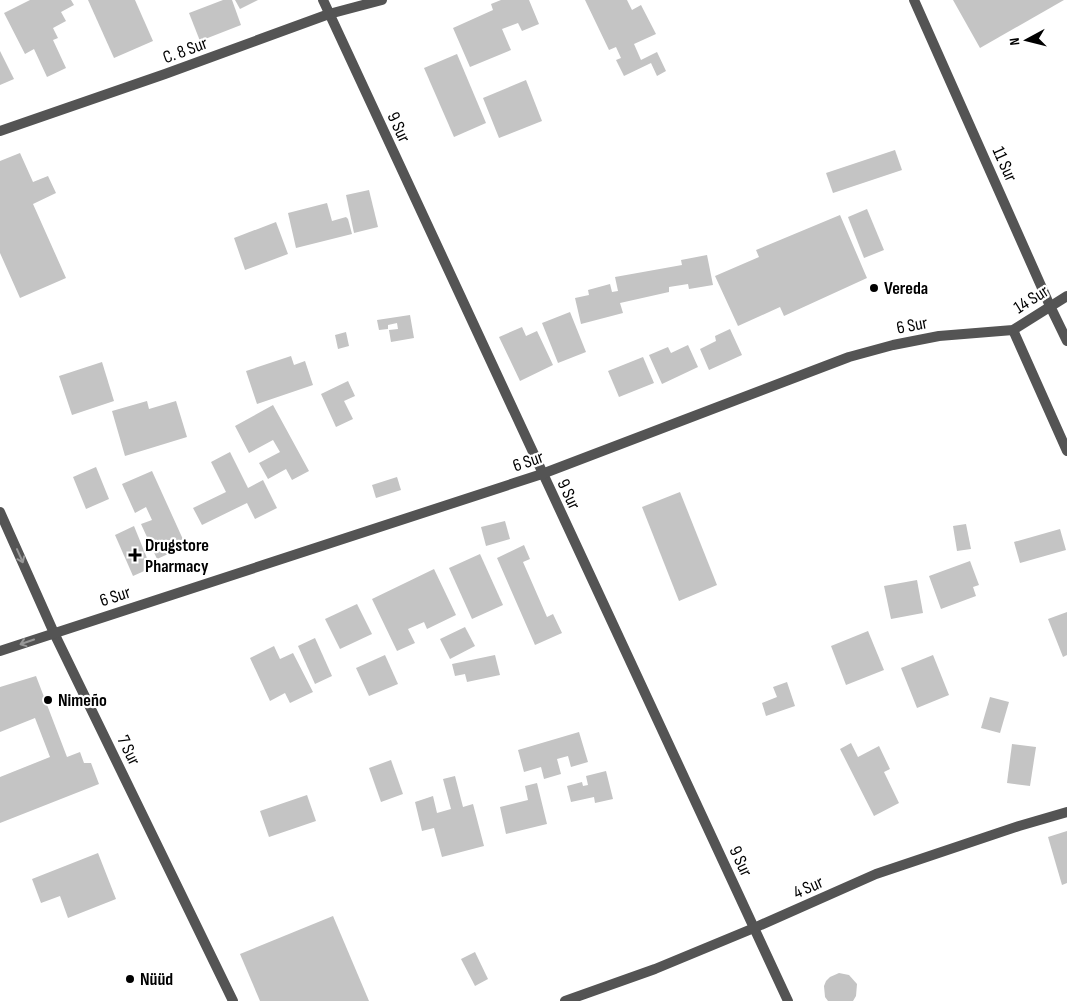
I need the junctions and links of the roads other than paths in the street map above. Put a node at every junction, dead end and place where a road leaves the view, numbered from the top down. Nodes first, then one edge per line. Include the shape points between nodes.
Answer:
1 (322, 0) edge
2 (382, 0) edge
3 (914, 0) edge
4 (329, 14) junction
5 (0, 132) edge
6 (1067, 296) edge
7 (1050, 306) junction
8 (1013, 330) junction
9 (1067, 341) edge
10 (1067, 451) edge
11 (542, 474) junction
12 (0, 512) edge
13 (54, 633) junction
14 (0, 651) edge
15 (1067, 812) edge
16 (754, 928) junction
17 (233, 1001) edge
18 (565, 1001) edge
19 (788, 1001) edge

1 - 4 street, 9 Sur
2 - 4 street, C. 8 Sur
3 - 7 street, 11 Sur
4 - 5 street, C. 8 Sur
4 - 11 street, 9 Sur
6 - 7 street, 14 Sur
7 - 8 street, 14 Sur
7 - 9 street, 11 Sur
8 - 10 street
8 - 11 street, 6 Sur via 939,336 849,357
11 - 13 street, 6 Sur
11 - 16 street, 9 Sur
12 -> 13 street, 7 Sur
13 -> 14 street, 6 Sur
13 - 17 street, 7 Sur
15 - 16 street, 4 Sur via 876,874
16 - 18 street, 4 Sur via 655,969
16 - 19 street, 9 Sur

